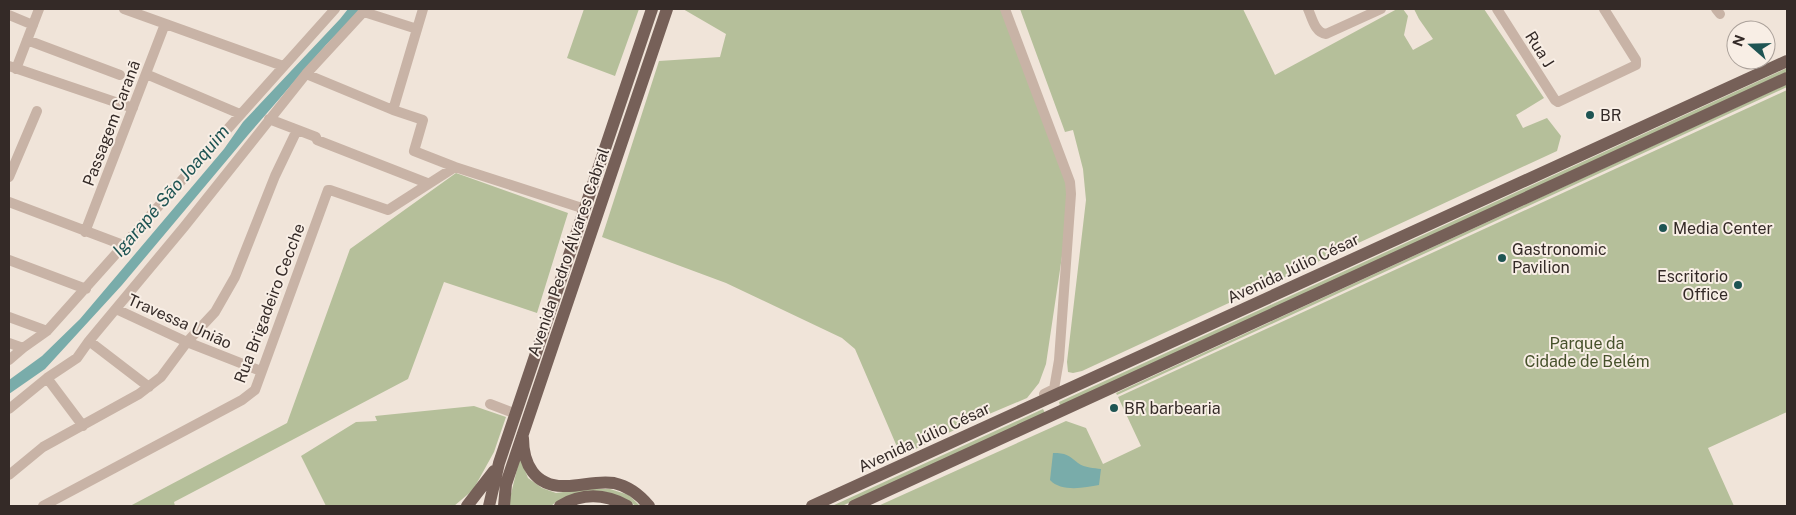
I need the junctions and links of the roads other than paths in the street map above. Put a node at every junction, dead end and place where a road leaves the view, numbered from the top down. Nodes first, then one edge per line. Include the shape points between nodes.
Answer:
1 (39, 9) edge
2 (124, 9) edge
3 (335, 9) edge
4 (423, 9) edge
5 (652, 9) edge
6 (667, 9) edge
7 (1005, 9) edge
8 (1308, 9) edge
9 (1381, 9) edge
10 (1497, 9) edge
11 (1604, 9) edge
12 (365, 10) edge
13 (9, 16) edge
14 (165, 24) junction
15 (33, 25) junction
16 (417, 28) junction
17 (27, 40) junction
18 (1787, 61) edge
19 (284, 66) junction
20 (12, 67) edge
21 (146, 74) junction
22 (306, 74) junction
23 (120, 75) dead end
24 (1787, 78) edge
25 (133, 108) junction
26 (393, 110) junction
27 (37, 111) dead end
28 (240, 114) junction
29 (268, 120) junction
30 (297, 130) junction
31 (455, 167) junction
32 (9, 177) edge
33 (428, 183) junction
34 (9, 202) edge
35 (584, 209) junction
36 (85, 232) junction
37 (123, 245) junction
38 (9, 260) edge
39 (86, 289) junction
40 (116, 309) junction
41 (9, 317) edge
42 (47, 331) junction
43 (89, 341) junction
44 (187, 342) junction
45 (9, 343) edge
46 (23, 348) junction
47 (9, 360) edge
48 (261, 372) junction
49 (47, 378) junction
50 (149, 387) junction
51 (1044, 400) junction
52 (490, 404) dead end
53 (9, 409) edge
54 (516, 414) junction
55 (83, 426) junction
56 (523, 433) junction
57 (499, 463) junction
58 (9, 475) edge
59 (43, 506) edge
60 (467, 506) edge
61 (489, 506) edge
62 (504, 506) edge
63 (560, 506) edge
64 (627, 506) edge
65 (649, 506) edge
66 (812, 506) edge
67 (854, 506) edge

1 - 15 street
2 - 14 street
3 - 19 street
4 - 16 street
5 - 35 main road, Avenida Pedro Álvares Cabral
6 - 56 main road, Avenida Pedro Álvares Cabral
7 - 51 street via 1066,170 1071,194 1059,360 1054,389 1044,394
8 - 9 street via 1319,32 1326,34
10 - 11 street, Rua J via 1555,100 1560,101 1634,67 1636,60
12 - 16 street
12 - 22 street
13 - 15 street
14 - 19 street
14 - 21 street, Passagem Caranã
15 - 17 street
16 - 26 street
17 - 20 street
17 - 23 street
18 - 51 main road, Avenida Júlio César
19 - 28 street
20 - 25 street
21 - 25 street, Passagem Caranã
21 - 28 street
22 - 26 street
22 - 29 street
24 - 67 main road, Avenida Júlio César
25 - 36 street, Passagem Caranã
26 - 31 street via 424,120 414,152
27 - 32 street
28 - 37 street
29 - 30 street
29 - 40 street
30 - 33 street
30 - 44 street via 235,277 215,312
31 - 33 street
31 - 35 street
33 - 48 street, Rua Brigadeiro Cecche via 388,210 328,190
34 - 36 street
35 - 54 main road, Avenida Pedro Álvares Cabral
36 - 37 street
37 - 39 street
38 - 39 street
39 - 42 street
40 - 43 street
40 - 44 street, Travessa União
41 - 42 street
42 - 46 street
43 - 49 street via 77,358
43 - 50 street
44 - 48 street, Travessa União
44 - 50 street via 161,377
45 - 46 street
46 - 47 street
48 - 59 street, Rua Brigadeiro Cecche via 255,390 242,400
49 - 53 street
49 - 55 street
50 - 55 street
51 - 66 main road, Avenida Júlio César
52 - 54 street
54 - 57 main road, Avenida Pedro Álvares Cabral
55 - 58 street via 43,447
56 - 62 main road, Avenida Pedro Álvares Cabral via 506,484
56 - 65 main road via 528,463 542,481 564,486 614,483 634,492
57 - 60 main road
57 - 61 main road, Avenida Pedro Álvares Cabral
63 - 64 main road via 579,497 591,496 606,497

